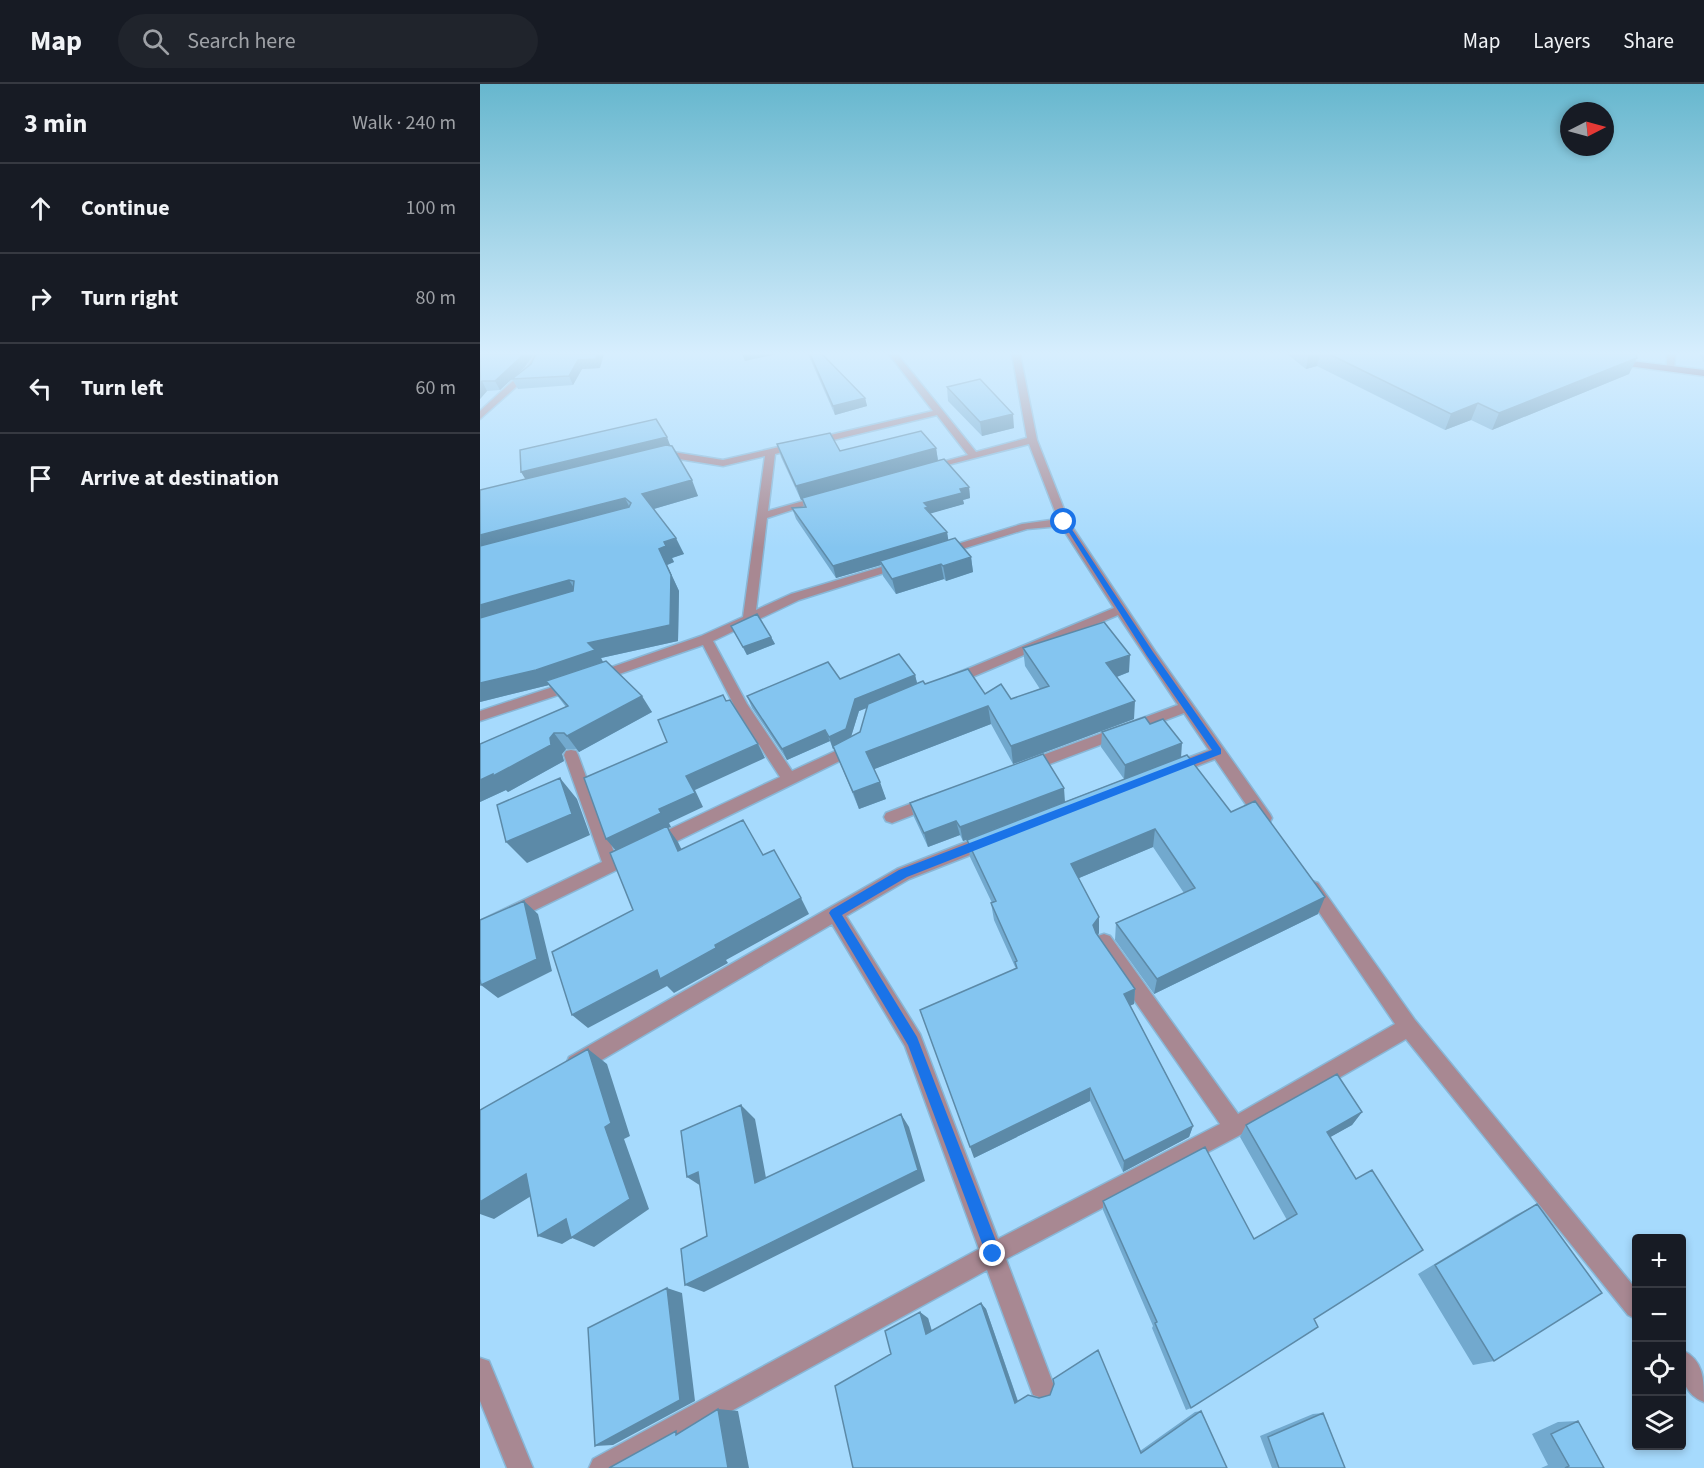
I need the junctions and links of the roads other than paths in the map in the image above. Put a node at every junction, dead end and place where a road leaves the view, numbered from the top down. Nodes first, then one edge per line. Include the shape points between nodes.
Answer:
1 (911, 419) edge
2 (944, 419) edge
3 (1028, 419) edge
4 (1032, 440) junction
5 (770, 452) junction
6 (974, 456) junction
7 (650, 460) edge
8 (918, 472) edge
9 (828, 497) edge
10 (761, 516) junction
11 (1064, 522) junction
12 (1121, 609) junction
13 (749, 619) junction
14 (706, 639) junction
15 (939, 686) edge
16 (1187, 707) junction
17 (480, 716) edge
18 (861, 736) edge
19 (1218, 752) junction
20 (571, 755) dead end
21 (1012, 772) edge
22 (1153, 777) edge
23 (789, 778) junction
24 (946, 797) edge
25 (892, 817) dead end
26 (1272, 830) edge
27 (1001, 836) edge
28 (611, 865) junction
29 (1306, 879) edge
30 (835, 913) junction
31 (480, 929) edge
32 (1104, 942) edge
33 (1408, 1027) junction
34 (561, 1073) edge
35 (1235, 1127) junction
36 (993, 1254) junction
37 (1632, 1302) edge
38 (1686, 1367) edge
39 (480, 1370) edge
40 (1042, 1386) dead end
41 (1704, 1390) edge
42 (520, 1468) edge
43 (602, 1468) edge

1 - 5 street
2 - 6 street
3 - 4 street
4 - 6 street
4 - 11 street
5 - 7 street via 723,463 673,455
5 - 10 street
6 - 8 street
9 - 10 street
10 - 13 street
11 - 12 street
11 - 13 street via 1026,526 921,558 795,597
12 - 15 street
12 - 16 street
13 - 14 street
14 - 17 street
14 - 23 street via 741,706
16 - 19 street
16 - 21 street
18 - 23 street via 859,746
19 - 22 street
19 - 26 street
20 - 28 street
23 - 28 street
24 - 25 street
27 - 30 street via 903,874
28 - 31 street
29 - 33 street
30 - 34 street
30 - 36 street via 913,1041
32 - 35 street
33 - 35 street
33 - 37 street
35 - 36 street
36 - 40 street
36 - 43 street
38 - 41 street
39 - 42 street

